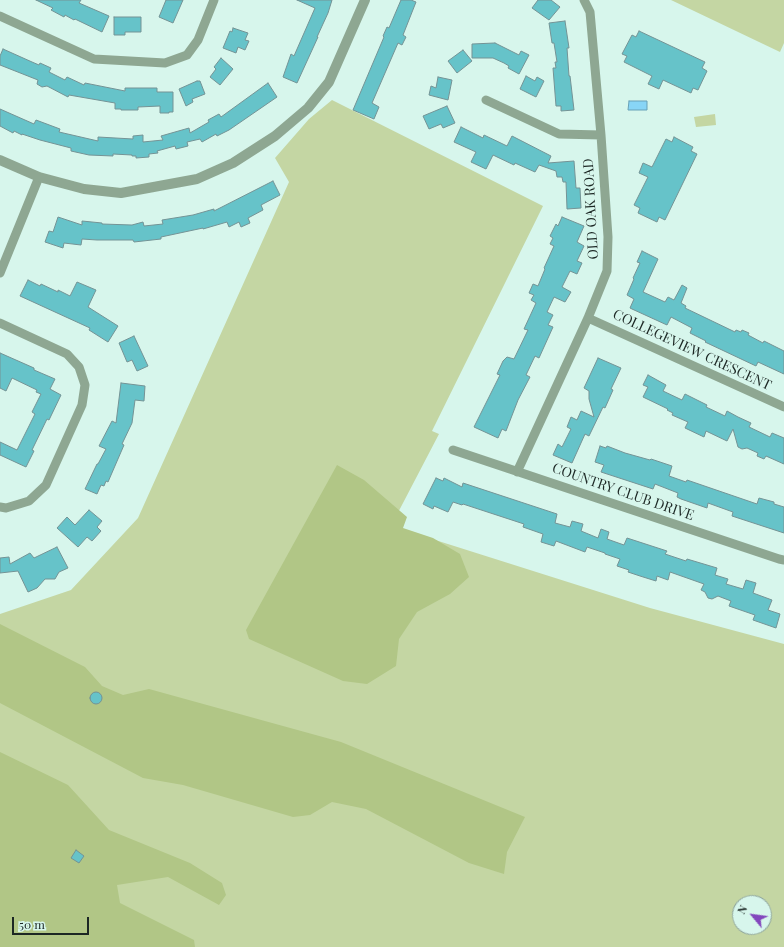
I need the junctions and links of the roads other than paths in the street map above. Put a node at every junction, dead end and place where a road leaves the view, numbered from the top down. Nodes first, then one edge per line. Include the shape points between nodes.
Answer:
1 (214, 0) edge
2 (365, 0) edge
3 (584, 0) edge
4 (0, 16) edge
5 (486, 100) dead end
6 (601, 136) junction
7 (0, 160) edge
8 (39, 177) junction
9 (0, 273) edge
10 (588, 318) junction
11 (0, 323) edge
12 (784, 408) edge
13 (453, 450) dead end
14 (517, 472) junction
15 (0, 507) edge
16 (784, 560) edge

1 - 4 street via 198,40 187,55 165,63 94,59
2 - 8 street via 329,82 308,108 275,136 233,163 197,180 121,193 84,189
3 - 6 street, OLD OAK ROAD via 590,12
5 - 6 street via 559,134
6 - 10 street, OLD OAK ROAD via 608,237 607,271
7 - 8 street
8 - 9 street
10 - 12 street, COLLEGEVIEW CRESCENT
10 - 14 street, OLD OAK ROAD
11 - 15 street via 67,354 79,367 85,385 82,405 46,485 29,501 6,508
13 - 14 street, COUNTRY CLUB DRIVE
14 - 16 street, COUNTRY CLUB DRIVE

